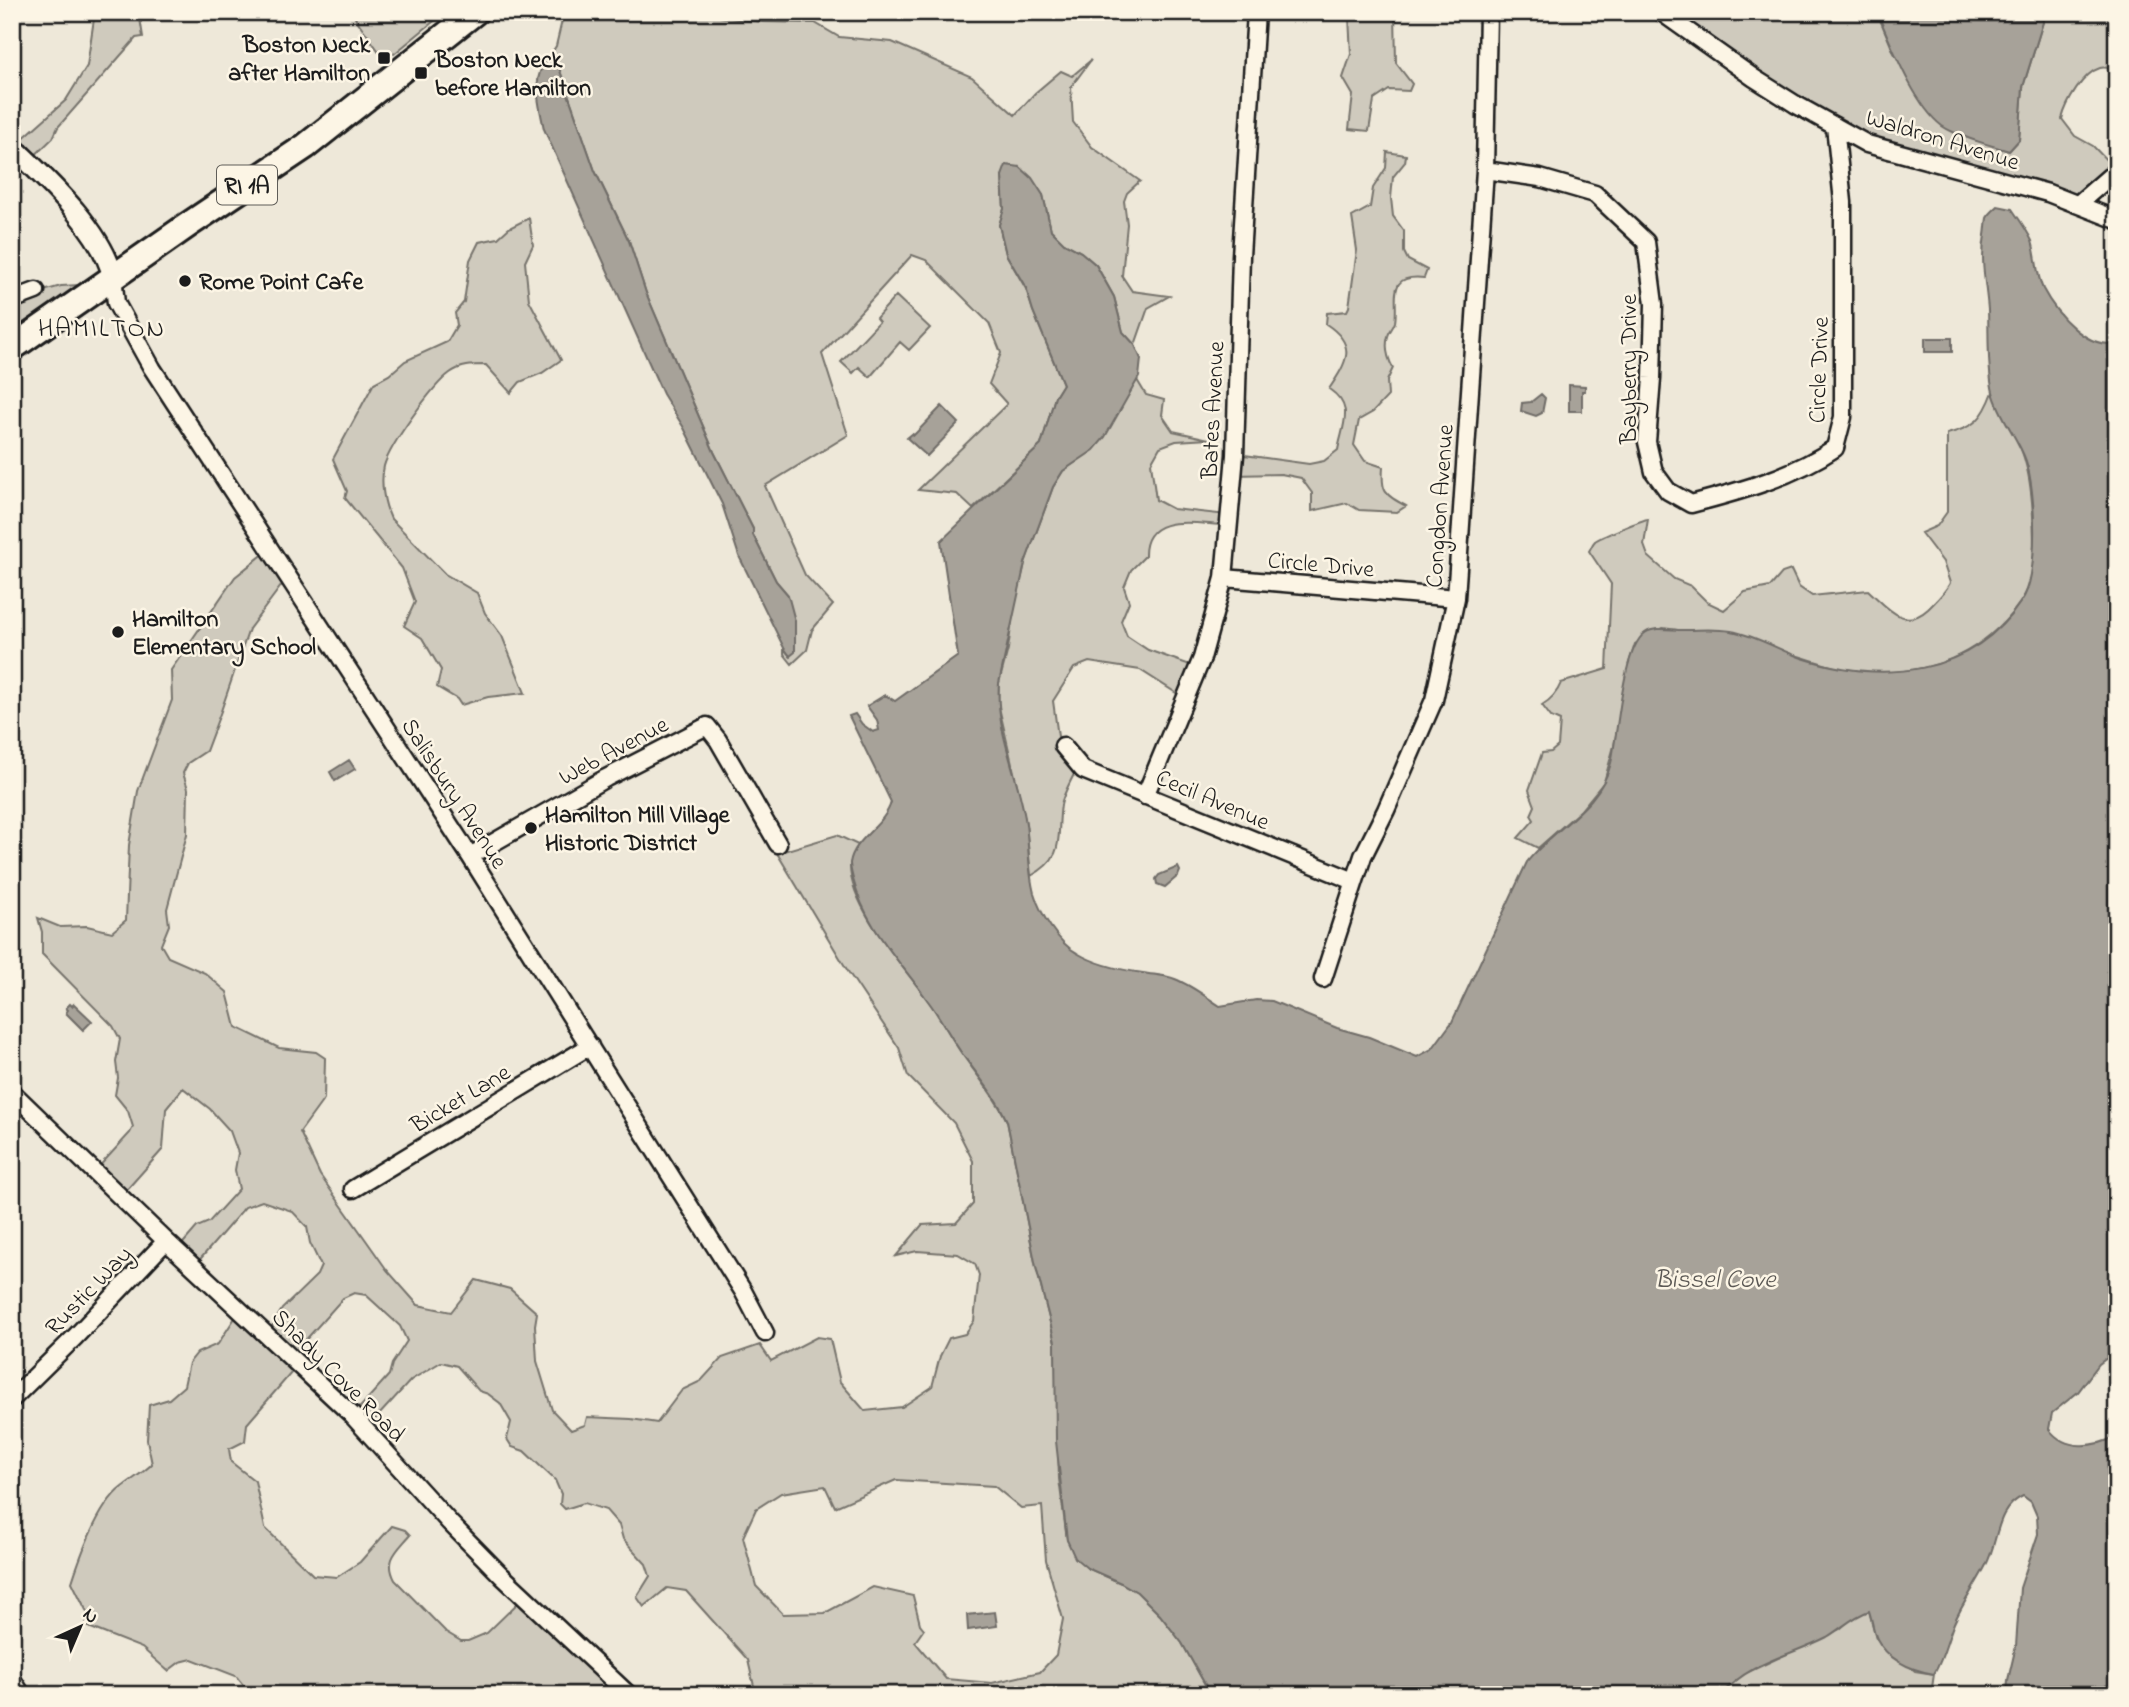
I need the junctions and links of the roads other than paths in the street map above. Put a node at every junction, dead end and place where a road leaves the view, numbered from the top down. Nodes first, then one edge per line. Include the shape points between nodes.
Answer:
1 (475, 12) edge
2 (1256, 12) edge
3 (1488, 12) edge
4 (1661, 12) edge
5 (1835, 126) junction
6 (13, 148) edge
7 (1485, 170) junction
8 (2117, 170) edge
9 (2078, 204) junction
10 (2117, 219) edge
11 (113, 277) junction
12 (36, 291) dead end
13 (12, 300) edge
14 (12, 348) edge
15 (1682, 498) joint
16 (1224, 578) junction
17 (1456, 598) junction
18 (1063, 746) dead end
19 (1145, 796) junction
20 (778, 844) dead end
21 (470, 856) junction
22 (1354, 881) junction
23 (1323, 979) dead end
24 (590, 1046) junction
25 (12, 1092) edge
26 (353, 1189) dead end
27 (166, 1241) junction
28 (765, 1333) dead end
29 (12, 1399) edge
30 (12, 1679) edge
31 (22, 1695) edge
32 (629, 1695) edge

1 - 11 main road, RI 1A via 306,146
2 - 16 street, Bates Avenue
3 - 7 street, Congdon Avenue
4 - 5 street, Waldron Avenue via 1754,78
5 - 9 street, Waldron Avenue via 1867,144
5 - 15 street, Circle Drive via 1843,202 1843,417 1835,448 1810,465 1730,494 1691,504
6 - 11 street via 96,238
7 - 15 street, Bayberry Drive via 1540,178 1595,194 1646,242 1654,304 1647,442 1654,472 1668,491
7 - 17 street, Congdon Avenue
8 - 9 street
9 - 10 street, Waldron Avenue
11 - 14 main road, RI 1A
11 - 21 street, Salisbury Avenue via 117,303 152,368
12 - 13 street
16 - 17 street, Circle Drive
16 - 19 street, Bates Avenue via 1202,658
17 - 22 street, Congdon Avenue via 1434,700
18 - 19 street, Cecil Avenue via 1083,770
19 - 22 street, Cecil Avenue
20 - 21 street, Web Avenue via 706,726
21 - 24 street, Salisbury Avenue
22 - 23 street, Congdon Avenue
24 - 26 street, Bicket Lane
24 - 28 street, Salisbury Avenue
25 - 27 street, Shady Cove Road
27 - 29 street, Rustic Way
27 - 32 street, Shady Cove Road via 351,1414 502,1576
30 - 31 street

